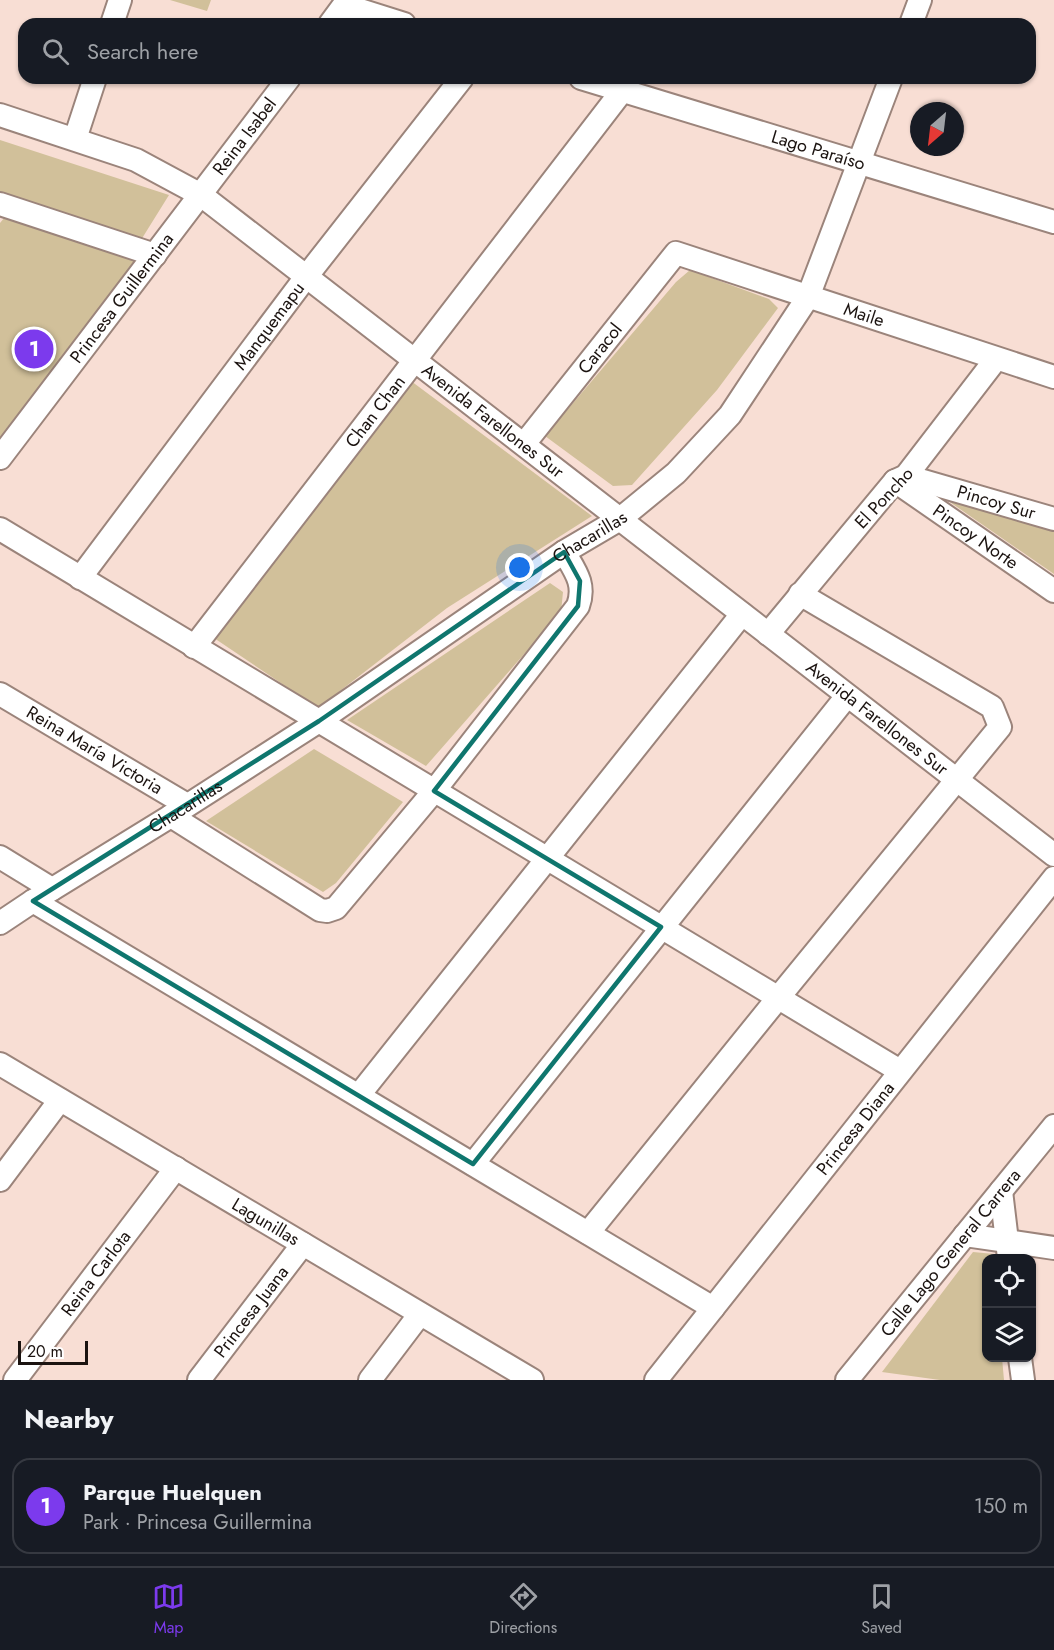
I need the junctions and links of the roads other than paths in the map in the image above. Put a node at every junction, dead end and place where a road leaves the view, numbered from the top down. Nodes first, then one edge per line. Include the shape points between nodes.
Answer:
1 (120, 0) edge
2 (920, 0) edge
3 (114, 18) edge
4 (334, 18) edge
5 (385, 18) edge
6 (913, 18) edge
7 (93, 84) edge
8 (284, 84) edge
9 (457, 84) edge
10 (600, 84) edge
11 (889, 84) edge
12 (622, 91) junction
13 (0, 115) edge
14 (75, 139) junction
15 (859, 163) junction
16 (201, 195) junction
17 (1, 206) edge
18 (1054, 222) edge
19 (676, 253) joint
20 (155, 255) junction
21 (306, 278) junction
22 (808, 297) junction
23 (996, 359) junction
24 (414, 361) junction
25 (1054, 377) edge
26 (524, 444) junction
27 (0, 458) edge
28 (901, 478) junction
29 (620, 519) junction
30 (1054, 519) edge
31 (0, 530) edge
32 (564, 552) junction
33 (80, 578) junction
34 (1054, 591) edge
35 (800, 594) junction
36 (742, 614) junction
37 (768, 634) junction
38 (194, 647) junction
39 (0, 694) edge
40 (848, 696) junction
41 (319, 721) junction
42 (956, 780) junction
43 (434, 791) junction
44 (179, 810) junction
45 (1054, 855) edge
46 (0, 857) edge
47 (547, 858) junction
48 (1054, 878) edge
49 (43, 895) junction
50 (0, 923) edge
51 (661, 927) junction
52 (778, 998) junction
53 (0, 1064) edge
54 (900, 1071) junction
55 (359, 1095) junction
56 (60, 1100) junction
57 (1054, 1126) edge
58 (473, 1164) junction
59 (176, 1168) junction
60 (0, 1180) edge
61 (1001, 1191) junction
62 (588, 1233) junction
63 (965, 1235) junction
64 (303, 1244) junction
65 (1054, 1248) edge
66 (1008, 1250) edge
67 (713, 1308) junction
68 (420, 1314) junction
69 (1021, 1362) edge
70 (15, 1380) edge
71 (199, 1380) edge
72 (370, 1380) edge
73 (531, 1380) edge
74 (656, 1380) edge
75 (847, 1380) edge
76 (1023, 1380) edge

1 - 3 street
2 - 6 street
4 - 5 street via 344,5
7 - 14 street
8 - 16 street, Reina Isabel
9 - 21 street, Manquemapu
10 - 12 street, Lago Paraíso
11 - 15 street, Chacarillas
12 - 15 street, Lago Paraíso
12 - 24 street, Chan Chan
13 - 14 street, Avenida Farellones Sur
14 - 16 street, Avenida Farellones Sur via 136,160
15 - 18 street, Lago Paraíso
15 - 22 street, Chacarillas
16 - 20 street, Princesa Guillermina
16 - 21 street, Avenida Farellones Sur
17 - 20 street
19 - 22 street, Maile
19 - 26 street, Caracol
20 - 27 street, Princesa Guillermina
21 - 24 street, Avenida Farellones Sur
21 - 33 street, Manquemapu
22 - 23 street, Maile
22 - 29 street, Chacarillas via 730,415 676,473
23 - 25 street, Maile
23 - 28 street, El Poncho
24 - 26 street, Avenida Farellones Sur
24 - 38 street, Chan Chan
26 - 29 street, Avenida Farellones Sur
28 - 30 street, Pincoy Sur
28 - 34 street, Pincoy Norte
28 - 35 street, El Poncho
29 - 32 street, Chacarillas
29 - 36 street, Avenida Farellones Sur
31 - 33 street
32 - 41 street, Chacarillas
32 - 43 street, Reina María Victoria via 580,581 578,606
33 - 38 street
35 - 37 street, El Poncho
35 - 42 street, Avenida Farellones Sur via 992,707 1000,727
36 - 37 street, Avenida Farellones Sur
36 - 47 street
37 - 40 street, Avenida Farellones Sur
38 - 41 street
39 - 44 street, Reina María Victoria
40 - 42 street, Avenida Farellones Sur
40 - 51 street
41 - 43 street
41 - 44 street, Chacarillas
42 - 45 street, Avenida Farellones Sur
42 - 52 street
43 - 44 street, Reina María Victoria via 336,908 327,911 320,910
43 - 47 street
44 - 49 street, Chacarillas
46 - 49 street
47 - 51 street
47 - 55 street
48 - 54 street, Princesa Diana
49 - 50 street, Chacarillas
49 - 55 street
51 - 52 street
51 - 58 street
52 - 54 street
52 - 62 street
53 - 56 street, Lagunillas
54 - 67 street, Princesa Diana
55 - 58 street
56 - 59 street, Lagunillas
56 - 60 street
57 - 61 street, Calle Lago General Carrera
58 - 62 street
59 - 64 street, Lagunillas
59 - 70 street, Reina Carlota
61 - 63 street, Calle Lago General Carrera
61 - 66 street
62 - 67 street
63 - 66 street
63 - 75 street, Calle Lago General Carrera
64 - 68 street, Lagunillas
64 - 71 street, Princesa Juana
65 - 66 street
67 - 74 street, Princesa Diana
68 - 72 street
68 - 73 street, Lagunillas
69 - 76 street

